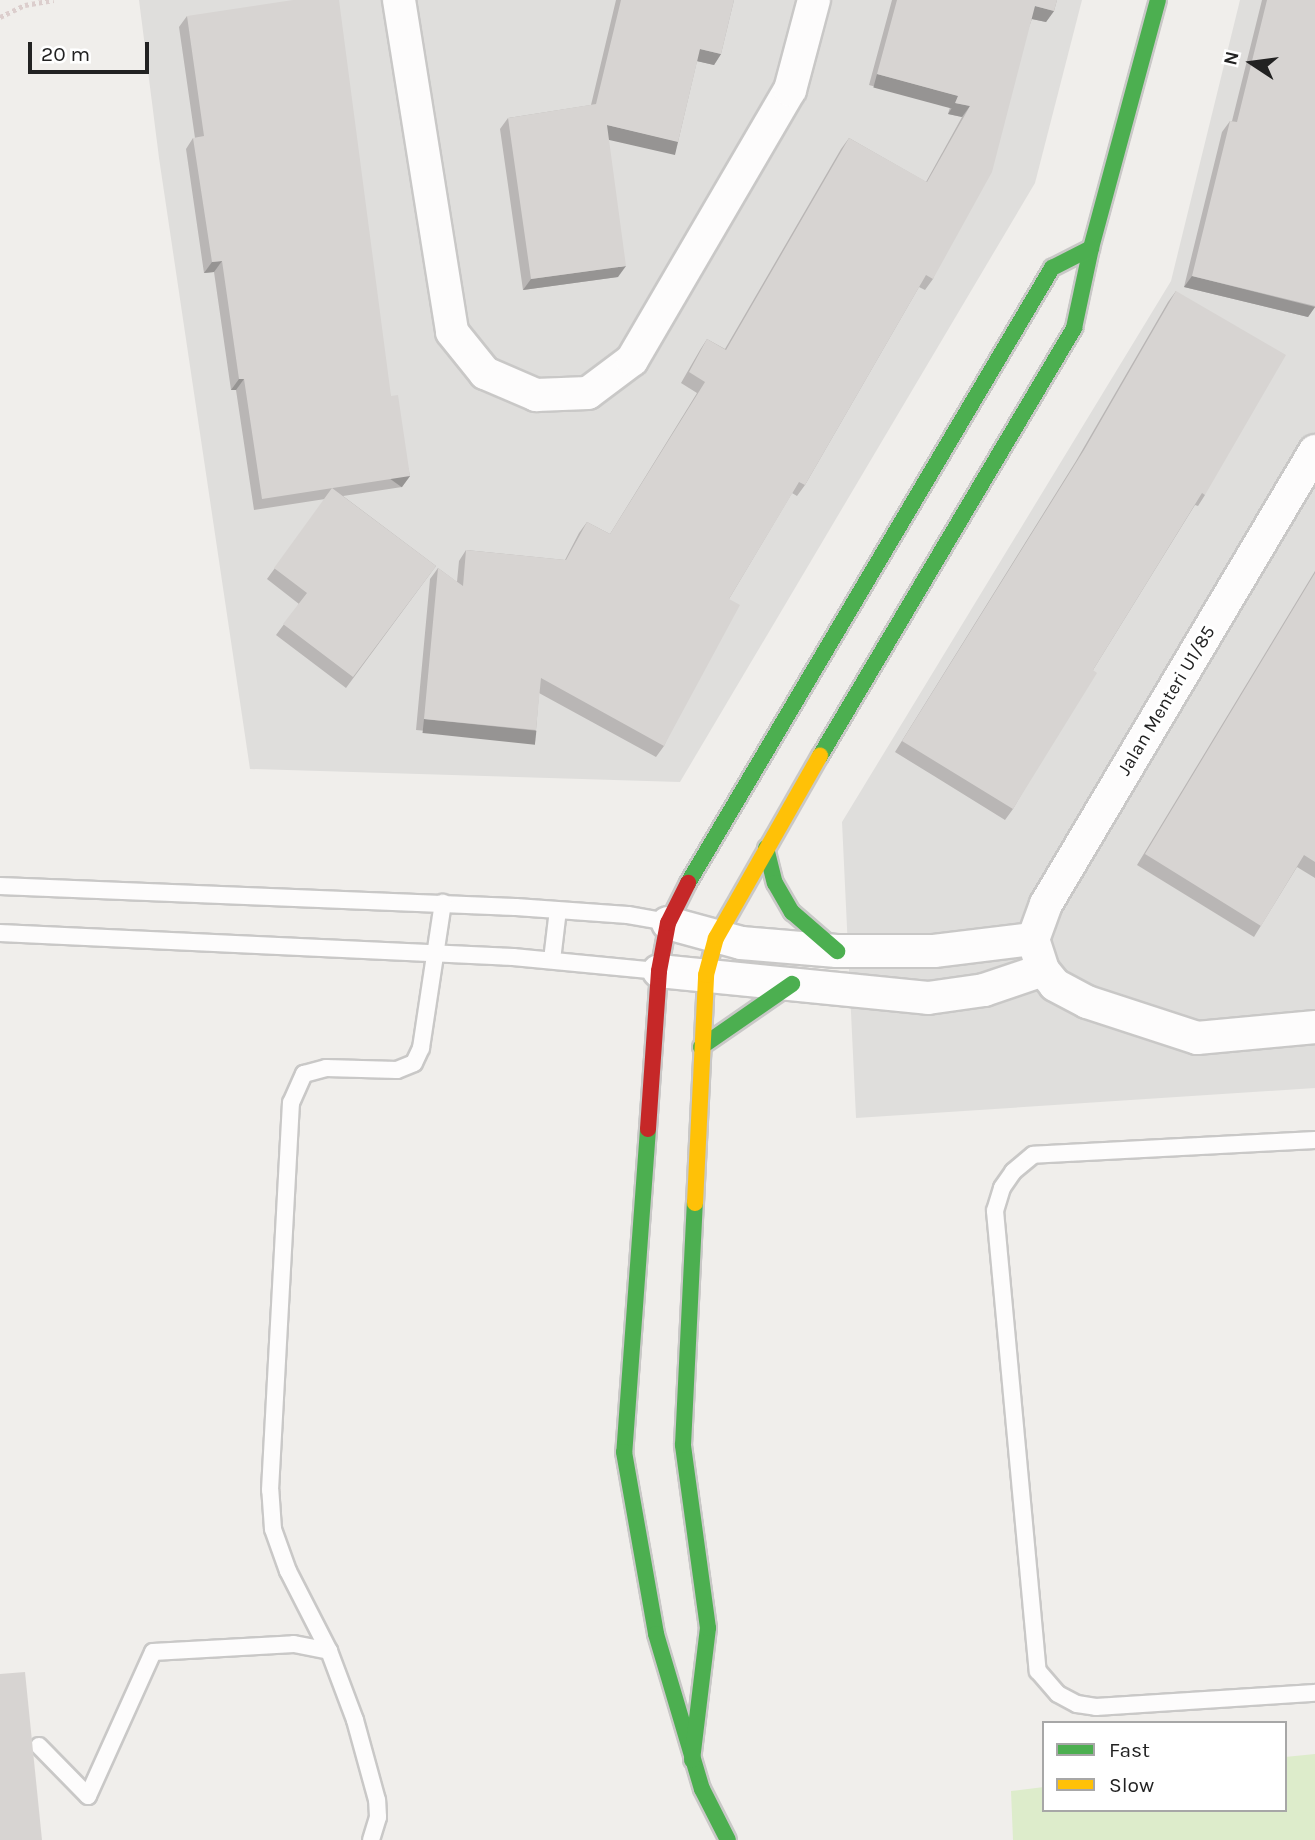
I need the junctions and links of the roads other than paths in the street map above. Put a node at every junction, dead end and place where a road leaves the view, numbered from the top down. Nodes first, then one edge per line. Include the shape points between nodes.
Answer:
1 (399, 0) edge
2 (814, 0) edge
3 (1158, 0) edge
4 (1091, 248) junction
5 (1315, 451) edge
6 (766, 848) junction
7 (0, 886) edge
8 (443, 903) junction
9 (558, 910) junction
10 (668, 922) junction
11 (0, 933) edge
12 (716, 938) junction
13 (837, 951) junction
14 (435, 953) junction
15 (1038, 955) junction
16 (552, 960) junction
17 (659, 971) junction
18 (706, 975) junction
19 (792, 984) junction
20 (1315, 1027) edge
21 (701, 1046) junction
22 (1315, 1140) edge
23 (330, 1651) junction
24 (1315, 1693) edge
25 (39, 1746) dead end
26 (692, 1760) junction
27 (371, 1840) edge
28 (728, 1840) edge

1 - 2 street via 452,332 485,373 536,395 589,393 632,360 790,90
3 - 4 street
4 - 6 street via 1073,328
4 - 10 street via 1052,268
5 - 15 street, Jalan Menteri U1/85 via 1046,904
6 - 12 street
6 - 13 street via 775,883 792,912
7 - 8 lane
8 - 9 lane
8 - 14 lane
9 - 10 lane
9 - 16 lane
10 - 12 street
10 - 17 street
11 - 14 lane
12 - 13 street
12 - 18 street
13 - 15 street
14 - 16 lane
14 - 23 lane via 421,1048 414,1063 397,1070 326,1068 304,1074 291,1103 270,1490 273,1529
15 - 19 street via 984,990 929,998
15 - 20 street via 1055,985 1087,1002 1197,1038
16 - 17 lane
17 - 18 street
17 - 26 street via 624,1452 656,1634
18 - 19 street
18 - 21 street
19 - 21 street
21 - 26 street via 683,1445 708,1628
22 - 24 lane via 1033,1155 1002,1188 995,1211 1038,1671 1058,1694 1096,1707
23 - 25 lane via 294,1644 153,1652 88,1796
23 - 27 lane via 377,1800 378,1817
26 - 28 street

